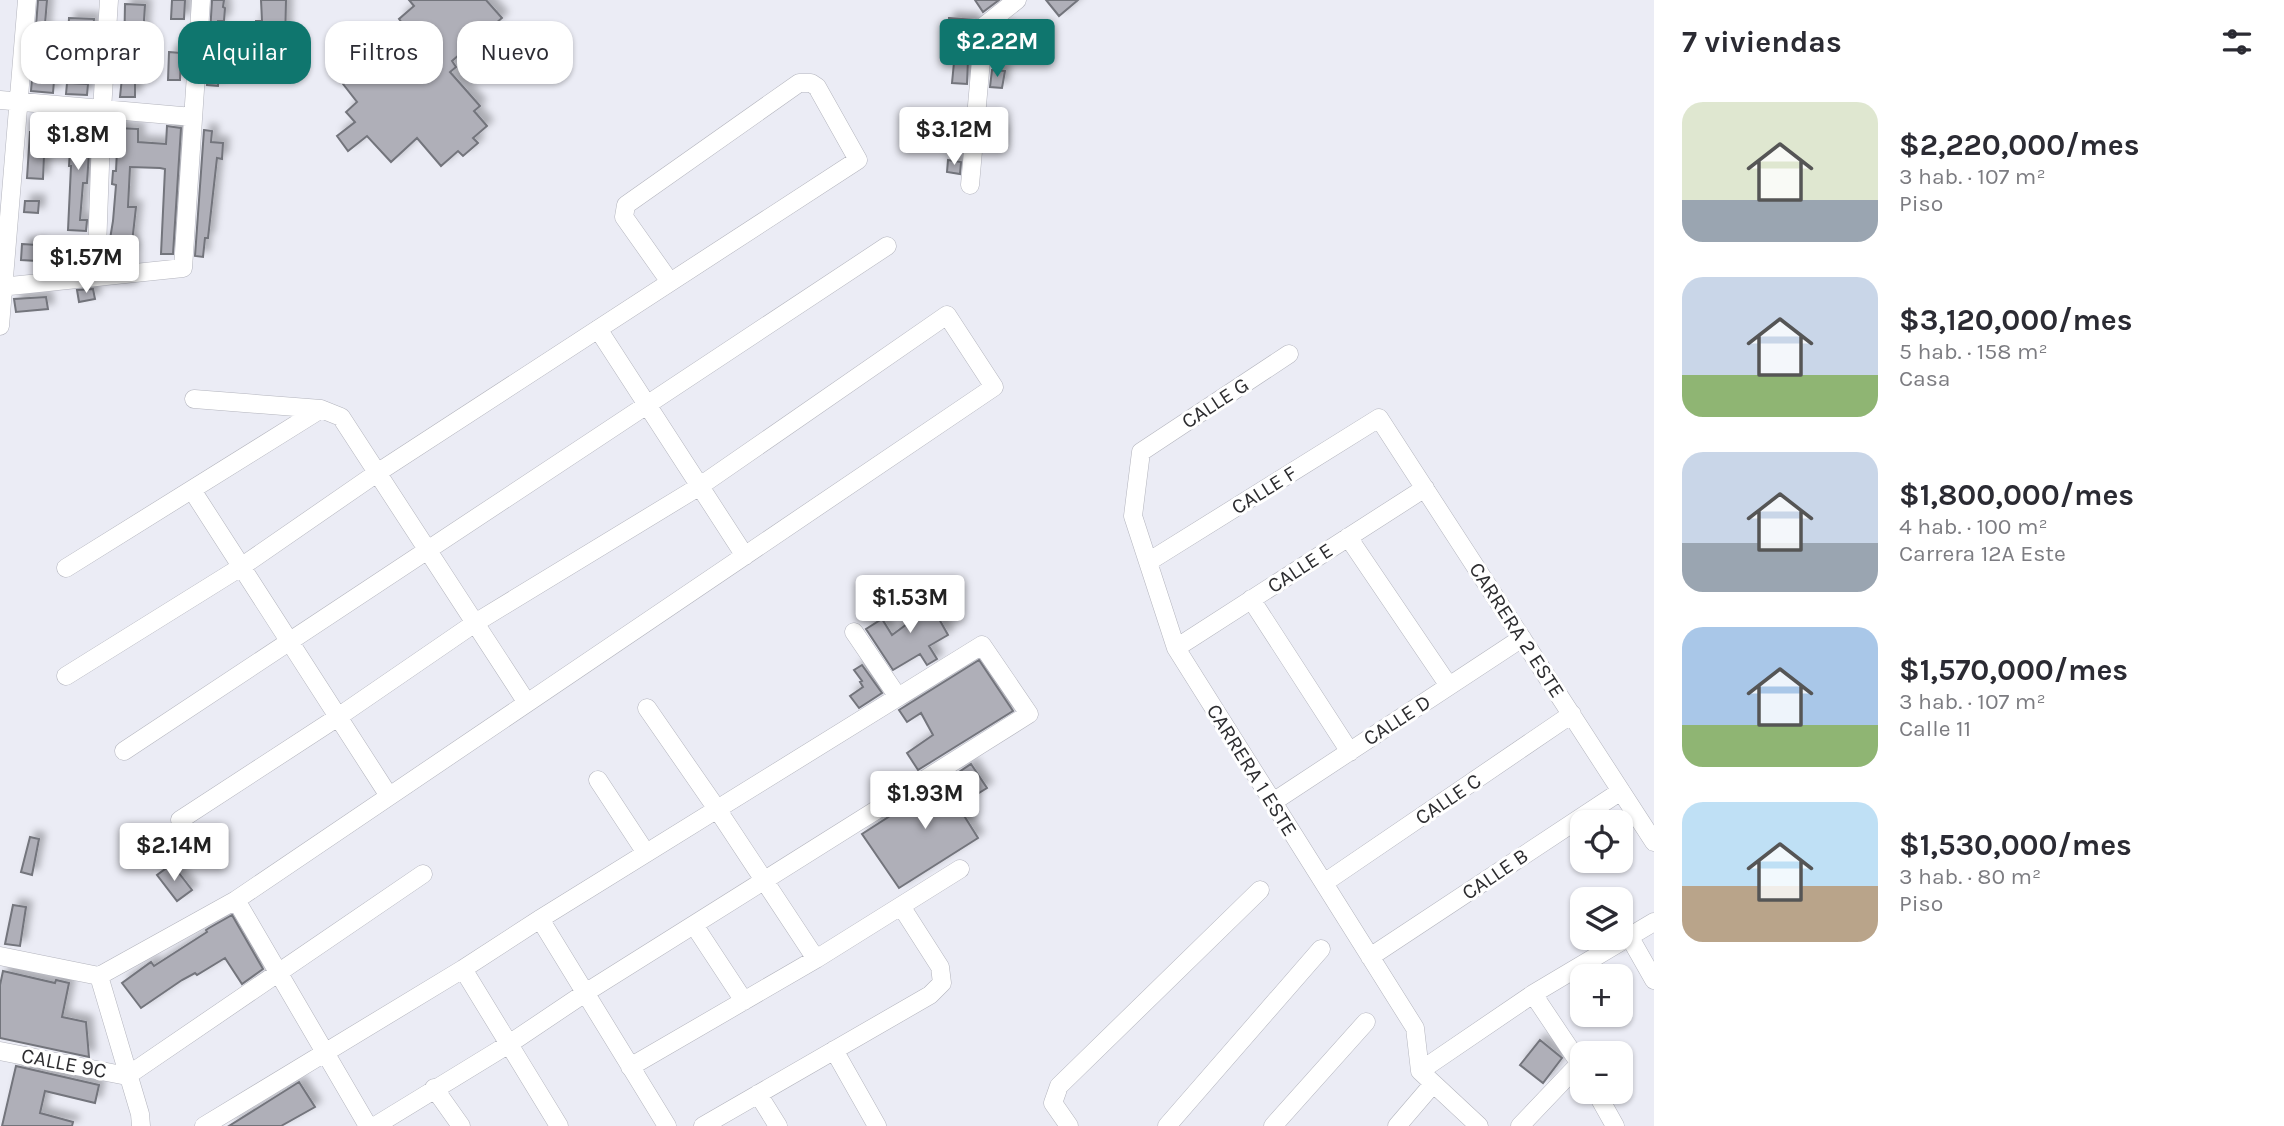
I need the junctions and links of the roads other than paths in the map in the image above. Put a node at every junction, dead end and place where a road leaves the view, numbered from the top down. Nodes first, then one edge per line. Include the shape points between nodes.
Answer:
1 (27, 0) edge
2 (109, 0) edge
3 (201, 0) edge
4 (1016, 0) edge
5 (0, 100) edge
6 (19, 102) junction
7 (102, 110) junction
8 (193, 117) junction
9 (970, 185) dead end
10 (887, 246) dead end
11 (96, 277) junction
12 (670, 282) junction
13 (2, 287) edge
14 (0, 326) edge
15 (598, 329) junction
16 (1289, 354) dead end
17 (194, 399) dead end
18 (648, 404) junction
19 (321, 409) junction
20 (1379, 418) joint
21 (1141, 452) joint
22 (377, 473) junction
23 (700, 486) junction
24 (1425, 488) junction
25 (192, 490) junction
26 (1348, 537) junction
27 (427, 550) junction
28 (745, 556) junction
29 (1148, 562) junction
30 (241, 567) junction
31 (65, 568) dead end
32 (1251, 599) junction
33 (475, 623) junction
34 (854, 632) dead end
35 (1522, 638) junction
36 (290, 642) junction
37 (1176, 648) junction
38 (66, 676) dead end
39 (1449, 686) junction
40 (898, 697) junction
41 (527, 703) junction
42 (648, 708) dead end
43 (1572, 714) junction
44 (338, 717) junction
45 (124, 751) dead end
46 (1350, 752) junction
47 (598, 780) dead end
48 (1621, 791) junction
49 (389, 796) junction
50 (1273, 802) junction
51 (718, 809) junction
52 (180, 820) dead end
53 (1654, 842) edge
54 (646, 853) junction
55 (960, 869) dead end
56 (423, 874) dead end
57 (764, 880) junction
58 (1324, 883) junction
59 (1261, 890) dead end
60 (236, 900) junction
61 (901, 906) junction
62 (540, 919) junction
63 (1654, 922) edge
64 (694, 925) junction
65 (1633, 934) edge
66 (1633, 943) edge
67 (1321, 949) dead end
68 (1606, 950) edge
69 (0, 956) edge
70 (1370, 957) junction
71 (816, 959) junction
72 (463, 968) junction
73 (278, 972) junction
74 (99, 976) junction
75 (1654, 980) edge
76 (585, 993) junction
77 (1533, 994) junction
78 (744, 1001) junction
79 (1366, 1022) dead end
80 (509, 1044) junction
81 (1570, 1049) edge
82 (834, 1050) junction
83 (0, 1051) edge
84 (325, 1051) junction
85 (631, 1067) junction
86 (1420, 1071) junction
87 (127, 1076) junction
88 (1570, 1076) edge
89 (1433, 1084) junction
90 (434, 1088) junction
91 (758, 1094) junction
92 (1603, 1104) edge
93 (141, 1126) edge
94 (204, 1126) edge
95 (368, 1126) edge
96 (375, 1126) edge
97 (461, 1126) edge
98 (559, 1126) edge
99 (667, 1126) edge
100 (703, 1126) edge
101 (778, 1126) edge
102 (877, 1126) edge
103 (1069, 1126) edge
104 (1167, 1126) edge
105 (1273, 1126) edge
106 (1397, 1126) edge
107 (1479, 1126) edge
108 (1520, 1126) edge
109 (1615, 1126) edge

1 - 6 street
2 - 7 street
3 - 8 street
4 - 9 street via 984,26
5 - 6 street
6 - 7 street
6 - 13 street
7 - 8 street
7 - 11 street
8 - 11 street via 183,268
10 - 18 street
11 - 13 street
12 - 12 street via 624,217 626,205 799,83 817,87 858,160
12 - 15 street
13 - 14 street
15 - 18 street
15 - 22 street
16 - 21 street, CALLE G
17 - 19 street
18 - 23 street
18 - 27 street
19 - 22 street via 341,417
19 - 25 street
20 - 24 street, CARRERA 2 ESTE
20 - 29 street, CALLE F
21 - 29 street, CARRERA 1 ESTE via 1133,516
22 - 27 street
22 - 30 street
23 - 28 street
23 - 28 street via 947,315 994,387
23 - 33 street
24 - 26 street, CALLE E
24 - 35 street, CARRERA 2 ESTE
25 - 30 street
25 - 31 street
26 - 32 street, CALLE E
26 - 39 street
27 - 33 street
27 - 36 street
28 - 41 street
29 - 37 street, CARRERA 1 ESTE
30 - 36 street
30 - 38 street
32 - 37 street, CALLE E
32 - 46 street
33 - 41 street
33 - 44 street
34 - 40 street
35 - 39 street, CALLE D
35 - 43 street, CARRERA 2 ESTE
36 - 44 street
36 - 45 street
37 - 50 street, CARRERA 1 ESTE
39 - 46 street, CALLE D
40 - 51 street
40 - 57 street via 982,645 1028,714
41 - 49 street
42 - 51 street
43 - 48 street, CARRERA 2 ESTE
43 - 58 street, CALLE C
44 - 49 street
44 - 52 street
46 - 50 street, CALLE D
47 - 54 street
48 - 53 street, CARRERA 2 ESTE
48 - 70 street, CALLE B
49 - 60 street
50 - 58 street, CARRERA 1 ESTE
51 - 54 street
51 - 57 street
54 - 62 street
55 - 61 street
56 - 73 street
57 - 64 street
57 - 71 street
58 - 70 street, CARRERA 1 ESTE
59 - 103 street via 1059,1086 1054,1103
60 - 73 street
60 - 74 street
61 - 71 street
61 - 82 street via 940,967 942,983 930,995
62 - 72 street
62 - 76 street
63 - 65 street
64 - 76 street
64 - 78 street
66 - 75 street
67 - 104 street
68 - 77 street
69 - 74 street
70 - 86 street, CARRERA 1 ESTE via 1415,1028
71 - 78 street
72 - 80 street
72 - 84 street
73 - 84 street
73 - 87 street
74 - 87 street
76 - 80 street
76 - 85 street
77 - 81 street
77 - 86 street
78 - 85 street
79 - 105 street
80 - 90 street
80 - 98 street
82 - 91 street
82 - 102 street
83 - 87 street, CALLE 9C
84 - 94 street
84 - 95 street
85 - 99 street
86 - 89 street
87 - 93 street
88 - 108 street
89 - 106 street
89 - 107 street
90 - 96 street
90 - 97 street
91 - 100 street
91 - 101 street
92 - 109 street

